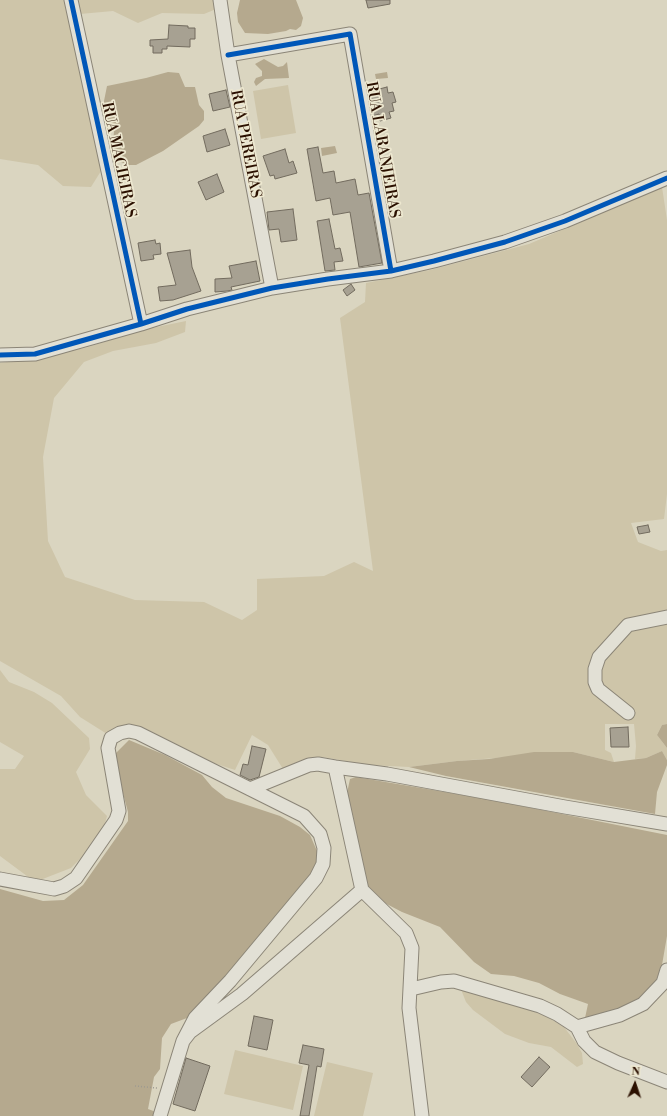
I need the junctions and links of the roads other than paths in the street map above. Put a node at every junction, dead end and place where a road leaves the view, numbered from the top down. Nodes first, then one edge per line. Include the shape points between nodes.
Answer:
1 (71, 0) edge
2 (220, 0) edge
3 (228, 55) junction
4 (667, 178) edge
5 (391, 271) junction
6 (272, 288) junction
7 (142, 324) junction
8 (0, 355) edge
9 (667, 617) edge
10 (628, 713) dead end
11 (335, 767) junction
12 (250, 789) junction
13 (667, 824) edge
14 (0, 879) edge
15 (362, 890) junction
16 (667, 970) edge
17 (411, 989) junction
18 (576, 1027) junction
19 (182, 1041) junction
20 (667, 1082) edge
21 (160, 1116) edge
22 (422, 1116) edge

1 - 7 street, RUA MACIEIRAS
2 - 3 street, RUA PEREIRAS
3 - 5 street, RUA LARANJEIRAS via 350,34
3 - 6 street, RUA PEREIRAS
4 - 5 street via 566,221 505,242
5 - 6 street
6 - 7 street via 187,309
7 - 8 street via 35,354
9 - 10 street via 628,625 599,657 595,669 598,689
11 - 12 street via 309,765
11 - 13 street
11 - 15 street
12 - 14 street via 138,733 120,733 111,738 108,748 108,760 119,811 116,820 76,878 54,889
12 - 19 street via 304,816 320,834 324,848 323,864 316,878 235,975 195,1018
15 - 17 street via 406,933 412,948
15 - 19 street via 242,994 190,1032
16 - 18 street via 664,983 643,1004 620,1015
17 - 18 street via 454,981 540,1006
17 - 22 street via 411,1034
18 - 20 street via 584,1041 595,1052
19 - 21 street

